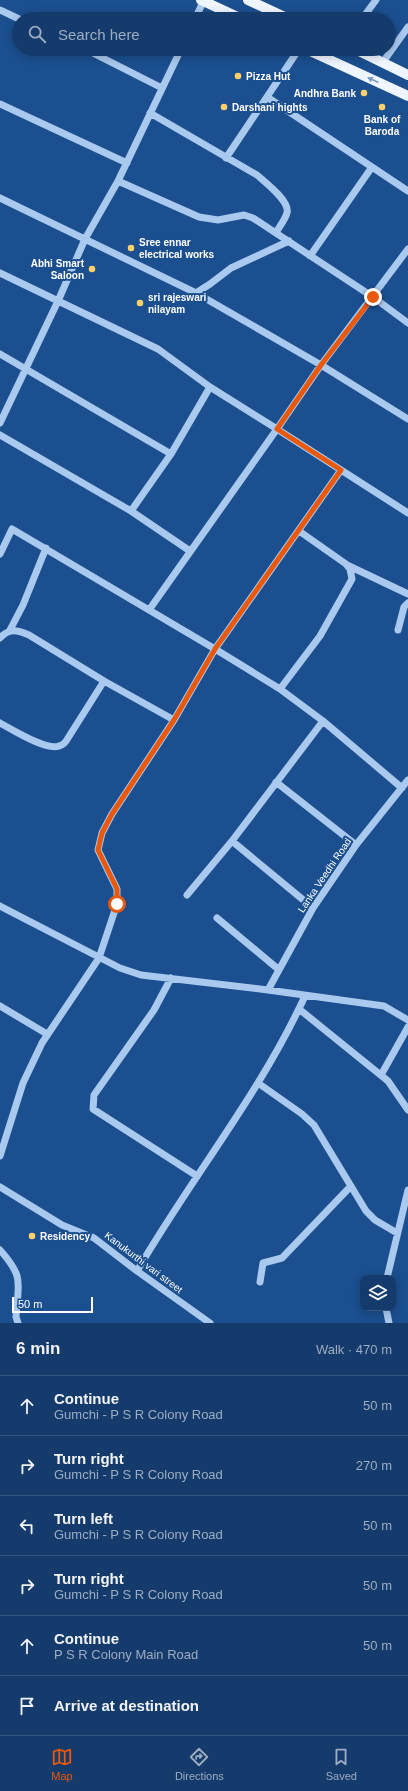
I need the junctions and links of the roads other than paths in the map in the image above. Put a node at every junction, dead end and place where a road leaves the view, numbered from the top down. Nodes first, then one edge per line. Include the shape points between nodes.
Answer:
1 (203, 0) edge
2 (248, 0) edge
3 (376, 0) edge
4 (0, 10) edge
5 (198, 12) edge
6 (228, 12) edge
7 (274, 12) edge
8 (367, 12) edge
9 (12, 16) edge
10 (408, 27) edge
11 (396, 44) edge
12 (98, 56) edge
13 (178, 56) edge
14 (294, 56) edge
15 (321, 56) edge
16 (370, 56) edge
17 (387, 56) edge
18 (383, 62) junction
19 (408, 75) edge
20 (162, 88) junction
21 (408, 96) edge
22 (267, 97) junction
23 (0, 104) edge
24 (150, 113) junction
25 (226, 158) junction
26 (127, 163) junction
27 (372, 166) junction
28 (118, 180) junction
29 (408, 191) edge
30 (0, 198) edge
31 (276, 233) junction
32 (85, 239) junction
33 (289, 241) junction
34 (408, 249) edge
35 (310, 256) junction
36 (0, 273) edge
37 (196, 293) junction
38 (373, 297) junction
39 (58, 301) junction
40 (408, 323) edge
41 (0, 354) edge
42 (321, 365) junction
43 (25, 368) junction
44 (210, 387) junction
45 (408, 419) edge
46 (0, 422) edge
47 (277, 429) junction
48 (0, 435) edge
49 (171, 454) junction
50 (341, 470) junction
51 (131, 511) junction
52 (408, 513) edge
53 (299, 530) junction
54 (46, 548) junction
55 (190, 551) junction
56 (0, 554) edge
57 (346, 564) junction
58 (408, 594) edge
59 (408, 603) edge
60 (149, 610) junction
61 (10, 630) junction
62 (398, 630) dead end
63 (0, 638) edge
64 (215, 649) junction
65 (104, 680) junction
66 (280, 689) junction
67 (174, 720) junction
68 (323, 721) junction
69 (0, 723) edge
70 (408, 780) edge
71 (276, 782) junction
72 (402, 788) junction
73 (232, 841) junction
74 (356, 845) junction
75 (187, 895) dead end
76 (0, 906) edge
77 (313, 908) junction
78 (217, 918) dead end
79 (99, 958) junction
80 (278, 969) junction
81 (170, 978) junction
82 (268, 990) junction
83 (305, 996) junction
84 (0, 1006) edge
85 (299, 1009) junction
86 (408, 1020) edge
87 (408, 1027) edge
88 (47, 1034) junction
89 (381, 1075) junction
90 (258, 1083) junction
91 (408, 1110) edge
92 (0, 1155) edge
93 (197, 1176) junction
94 (351, 1186) junction
95 (0, 1187) edge
96 (408, 1190) edge
97 (397, 1233) junction
98 (0, 1250) edge
99 (137, 1271) junction
100 (388, 1275) edge
101 (260, 1282) dead end
102 (387, 1311) edge
103 (18, 1323) edge
104 (210, 1323) edge
105 (389, 1323) edge

1 - 5 street
1 - 6 main road
2 - 7 main road
3 - 8 street
4 - 9 street
10 - 11 street
12 - 20 street
13 - 20 street
14 - 22 street
21 -> 15 main road
16 - 18 main road
17 - 18 street
18 - 19 main road
20 - 24 street
22 - 25 street
22 - 27 street
23 - 26 street
24 - 25 street
24 - 26 street
25 - 31 street via 257,175 284,201 287,212
26 - 28 street
27 - 29 street
27 - 35 street
28 - 31 street via 199,217 218,220 244,215
28 - 32 street
30 - 32 street
31 - 33 street
32 - 37 street
32 - 39 street
33 - 35 street
33 - 37 street via 231,268
34 - 38 street
35 - 38 street
36 - 39 street
37 - 42 street
38 - 40 street
38 - 42 street
39 - 43 street
39 - 44 street via 158,349
41 - 43 street
42 - 45 street
42 - 47 street
43 - 46 street
43 - 49 street
44 - 47 street
44 - 49 street
47 - 50 street
47 - 55 street
48 - 51 street
49 - 51 street
50 - 52 street
50 - 53 street
51 - 55 street
53 - 57 street
53 - 64 street
54 - 56 street via 12,529
54 - 60 street
54 - 61 street
55 - 60 street
57 - 58 street
57 - 66 street via 352,574 350,584 320,636
59 - 62 street via 404,607
60 - 64 street
61 - 63 street
61 - 65 street via 29,635
64 - 66 street
64 - 67 street
65 - 67 street
65 - 69 street via 68,738 58,747 43,745
66 - 68 street
67 - 79 street via 102,833 98,850 117,889 117,904
68 - 71 street
68 - 72 street
70 - 72 street, Lanka Veedhi Road
71 - 73 street
71 - 74 street
72 - 74 street, Lanka Veedhi Road
73 - 75 street
73 - 77 street
74 - 77 street, Lanka Veedhi Road
76 - 79 street
77 - 80 street, Lanka Veedhi Road
78 - 80 street
79 - 81 street via 141,975
79 - 88 street
80 - 82 street, Lanka Veedhi Road
81 - 82 street
81 - 93 street via 154,1010 94,1095 93,1110
82 - 83 street
83 - 85 street
83 - 86 street via 384,1006
84 - 88 street
85 - 89 street
85 - 90 street
87 - 89 street
88 - 92 street via 23,1083
89 - 91 street
90 - 93 street
90 - 94 street via 314,1125
93 - 99 street
94 - 97 street via 366,1211 375,1220
94 - 101 street via 282,1258 263,1263
95 - 99 street, Kanukurthi vari street via 62,1224 94,1238
96 - 97 street
97 - 100 street
98 - 103 street via 13,1265 19,1280 16,1317
99 - 104 street, Kanukurthi vari street
102 - 105 street

